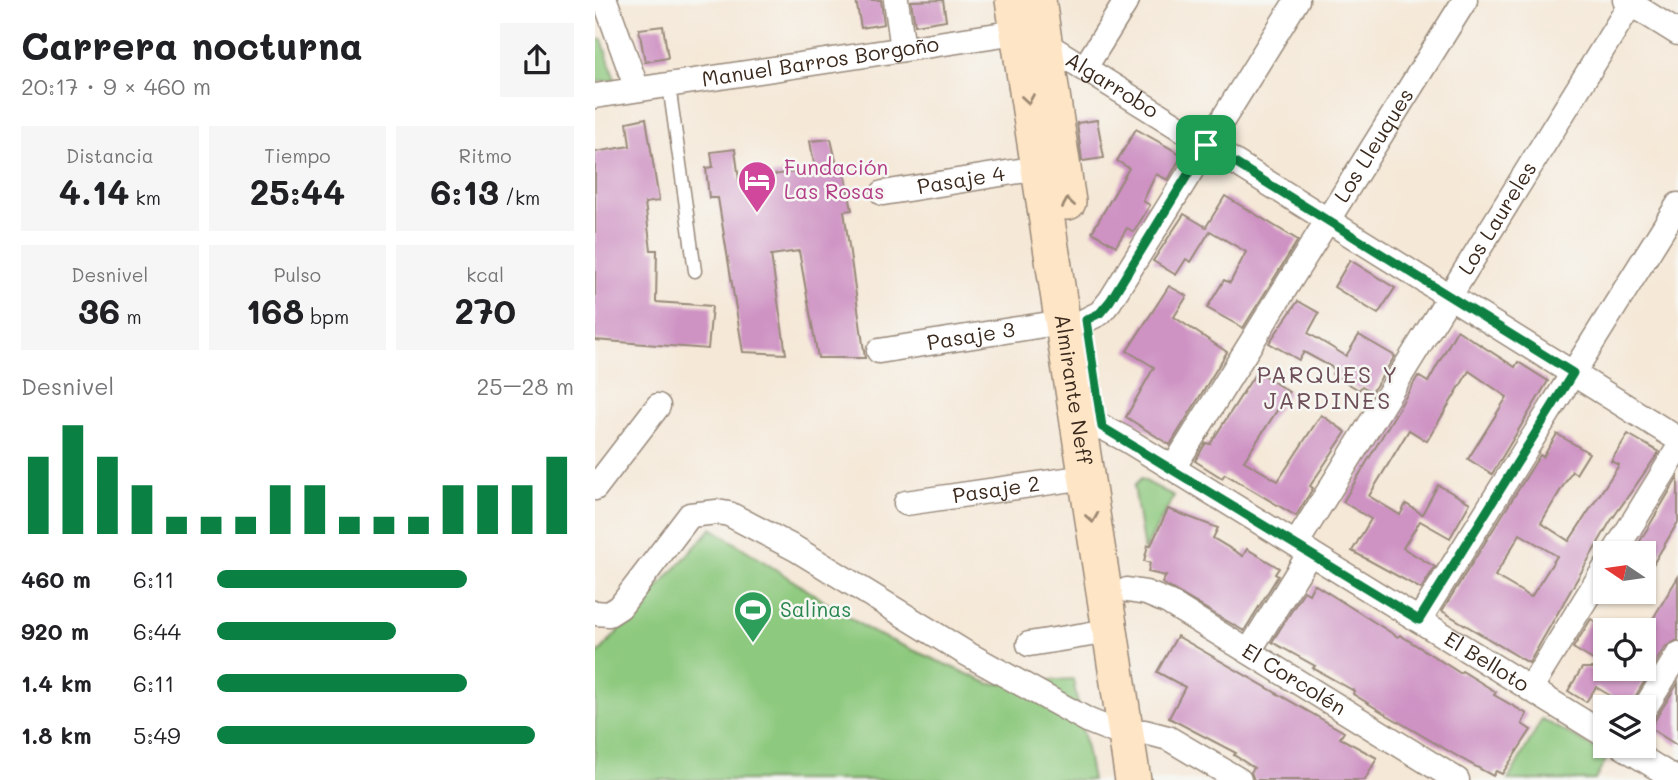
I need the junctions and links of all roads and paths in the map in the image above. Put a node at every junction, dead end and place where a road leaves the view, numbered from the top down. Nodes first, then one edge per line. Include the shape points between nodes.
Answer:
1 (605, 0) edge
2 (896, 0) edge
3 (1038, 0) edge
4 (1126, 0) edge
5 (1297, 0) edge
6 (1465, 0) edge
7 (1630, 1) edge
8 (1025, 25) edge
9 (1678, 33) edge
10 (903, 49) junction
11 (1084, 69) junction
12 (669, 85) junction
13 (637, 89) junction
14 (595, 96) edge
15 (1206, 145) junction
16 (1038, 168) junction
17 (883, 192) dead end
18 (1678, 205) edge
19 (1328, 220) junction
20 (695, 271) dead end
21 (1450, 296) junction
22 (1074, 321) junction
23 (879, 351) dead end
24 (1573, 373) junction
25 (658, 406) dead end
26 (1090, 428) junction
27 (1678, 439) edge
28 (1678, 449) edge
29 (1173, 468) junction
30 (1086, 477) junction
31 (595, 488) edge
32 (906, 503) dead end
33 (1621, 541) edge
34 (1303, 549) junction
35 (1593, 587) edge
36 (1127, 590) junction
37 (595, 613) edge
38 (1419, 620) junction
39 (1110, 631) junction
40 (1029, 644) dead end
41 (1249, 651) junction
42 (1678, 655) edge
43 (1530, 689) junction
44 (1653, 695) edge
45 (1593, 728) edge
46 (1135, 732) junction
47 (1641, 758) edge
48 (1133, 780) edge
49 (1153, 780) edge
50 (1239, 780) edge
51 (1457, 780) edge
52 (1677, 780) edge

1 - 13 street
2 - 10 street
3 - 8 street, Almirante Neff
4 - 11 street
5 - 15 street
6 - 19 street, Los Lleuques
7 - 9 street
7 - 21 street, Los Laureles
8 - 10 street, Manuel Barros Borgoño
8 - 11 street, Algarrobo
8 -> 16 street, Almirante Neff
22 -> 8 street, Almirante Neff
10 - 12 street, Manuel Barros Borgoño
11 - 15 street, Algarrobo
12 - 13 street, Manuel Barros Borgoño
12 - 20 lane
13 - 14 street, Manuel Barros Borgoño
15 - 19 street, Algarrobo
15 - 22 street via 1110,301 1100,313
16 - 17 street, Pasaje 4
16 - 22 street, Almirante Neff
18 - 24 street
19 - 21 street, Algarrobo
19 - 29 street, Los Lleuques
21 - 24 street, Algarrobo
21 - 34 street, Los Laureles
22 - 23 street, Pasaje 3
22 - 26 street, Almirante Neff
24 - 27 street, Algarrobo
24 - 38 street
25 - 31 street
26 - 29 street, El Belloto
26 - 30 street, Almirante Neff
26 - 36 street, Almirante Neff
28 - 33 street
29 - 34 street, El Belloto
30 - 32 street, Pasaje 2
30 -> 39 street, Almirante Neff
34 - 38 street, El Belloto
34 - 41 street, Los Laureles
35 - 43 street
36 - 41 street, El Corcolén via 1168,601
36 - 46 street, Almirante Neff
37 - 46 street via 608,614 621,607 690,514 729,514 796,549 1026,688 1103,728
38 - 43 street, El Belloto
39 - 40 street
39 - 46 street, Almirante Neff
41 - 51 street, El Corcolén
42 - 44 street
43 - 45 street, El Belloto
46 - 48 street, Almirante Neff
46 - 49 street, Almirante Neff
46 - 50 street via 1178,742
47 - 52 street

